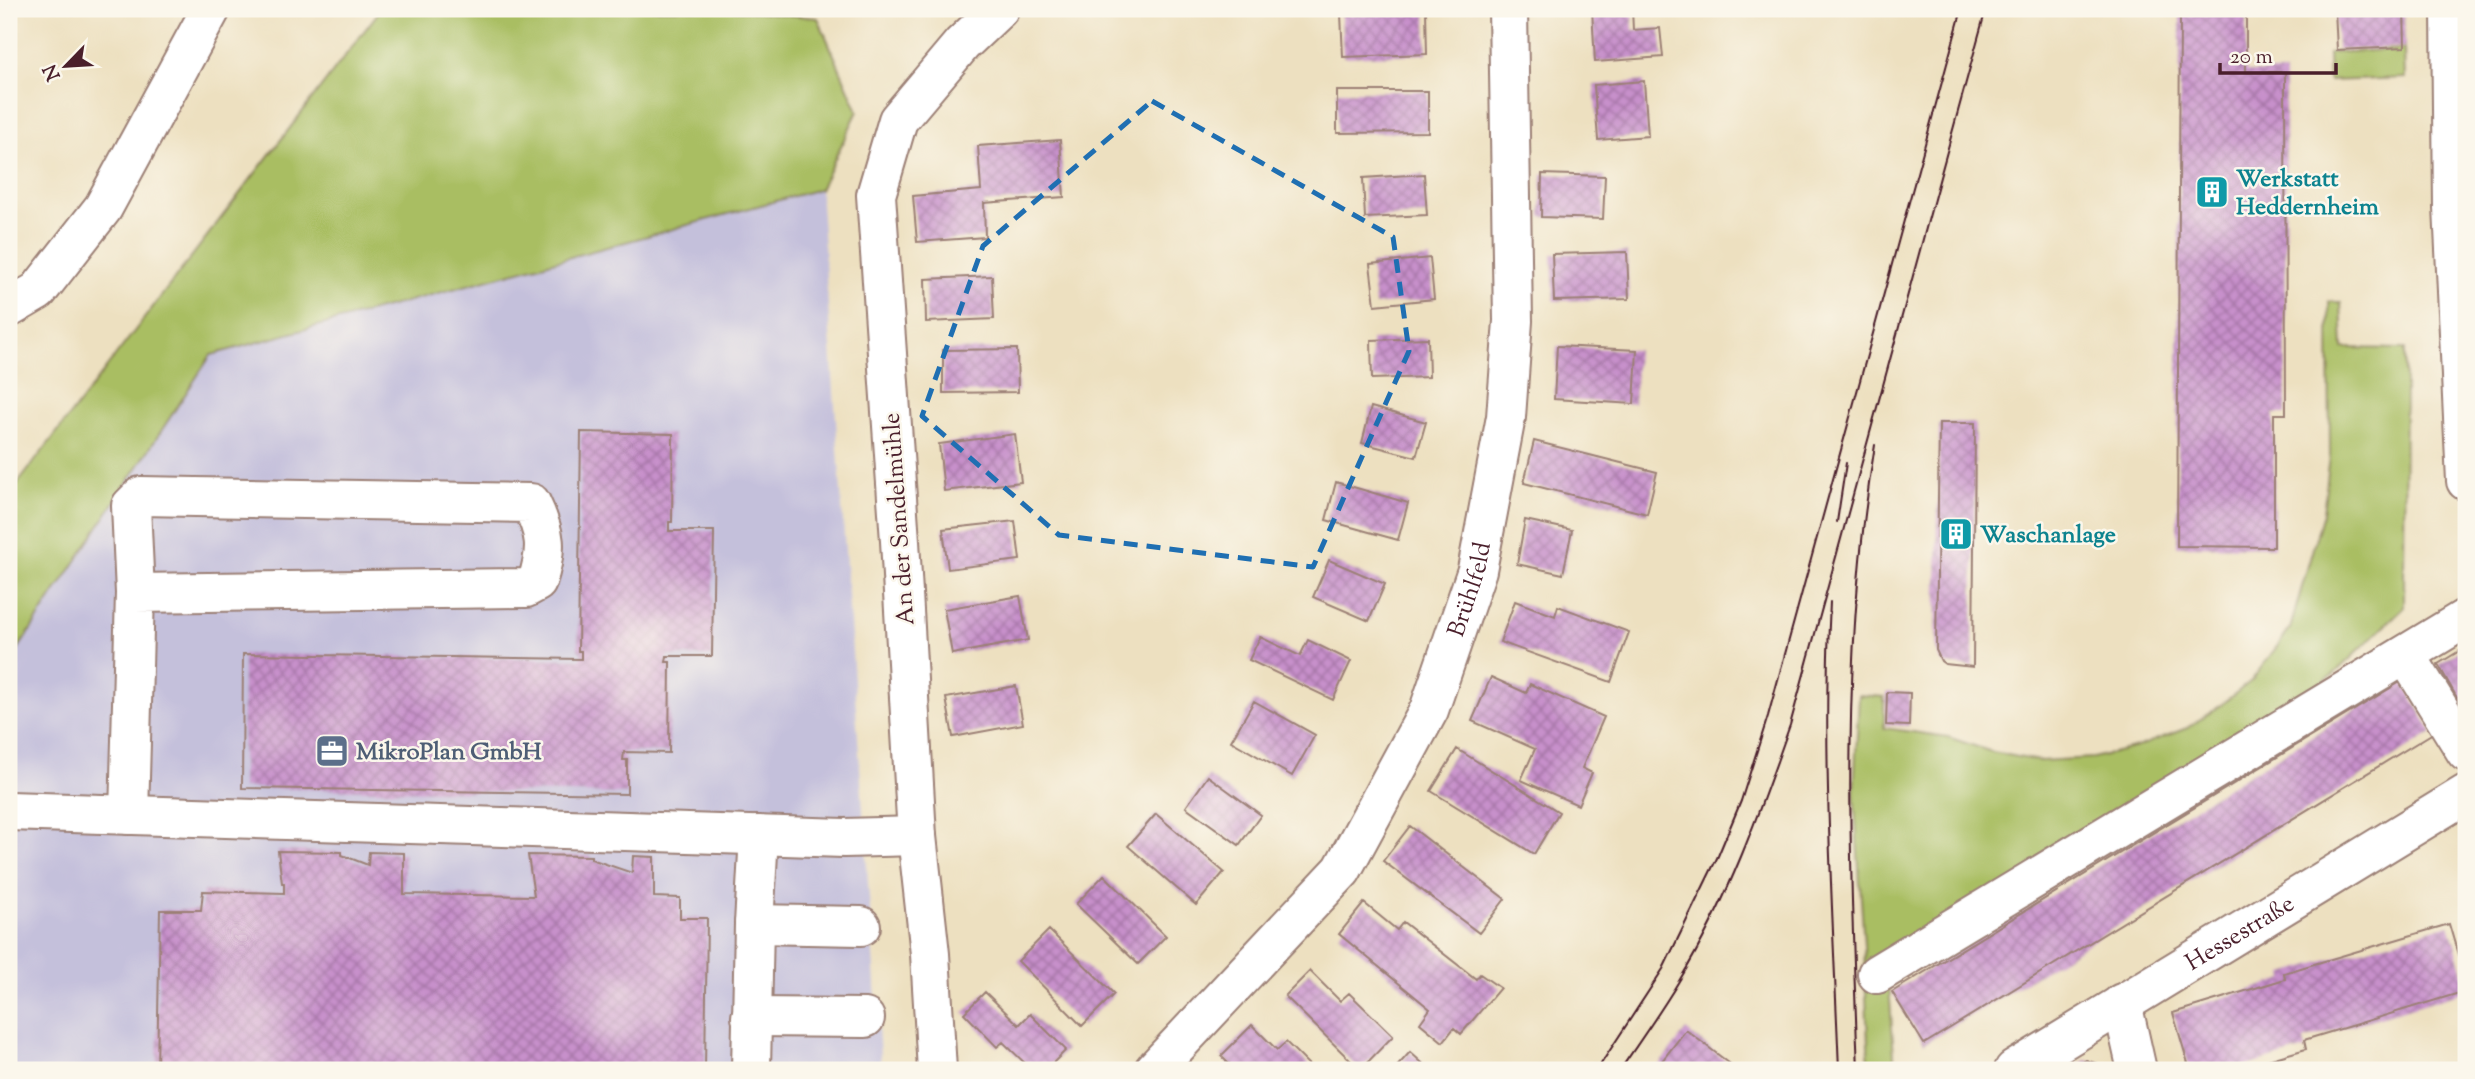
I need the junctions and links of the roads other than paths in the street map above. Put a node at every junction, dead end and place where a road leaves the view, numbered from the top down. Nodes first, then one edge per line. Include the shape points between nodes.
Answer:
1 (211, 9) edge
2 (999, 9) edge
3 (1508, 9) edge
4 (2451, 9) edge
5 (2459, 207) edge
6 (9, 308) edge
7 (2466, 481) edge
8 (135, 593) junction
9 (2466, 618) edge
10 (2406, 655) junction
11 (2466, 752) edge
12 (2466, 794) edge
13 (9, 811) edge
14 (129, 815) junction
15 (759, 835) junction
16 (917, 836) junction
17 (754, 924) junction
18 (860, 926) dead end
19 (1877, 974) dead end
20 (2122, 1003) junction
21 (751, 1017) junction
22 (865, 1018) dead end
23 (751, 1070) edge
24 (937, 1070) edge
25 (1154, 1070) edge
26 (2014, 1070) edge
27 (2137, 1070) edge

1 - 6 street via 103,208 38,291
2 - 16 street, An der Sandelmühle via 962,44 898,120 876,195
3 - 25 street, Brühlfeld via 1513,321 1506,416 1477,570 1429,710 1342,870
4 - 5 street
5 - 7 street
8 - 8 street via 131,506 141,496 531,503 542,526 545,557 537,582 526,588
8 - 14 street
9 - 10 street
10 - 11 street
10 - 19 street
12 - 20 street, Hessestraße
13 - 14 street
14 - 15 street
15 - 16 street
15 - 17 street
16 - 24 street, An der Sandelmühle
17 - 18 street
17 - 21 street
20 - 26 street, Hessestraße
20 - 27 street
21 - 22 street
21 - 23 street

